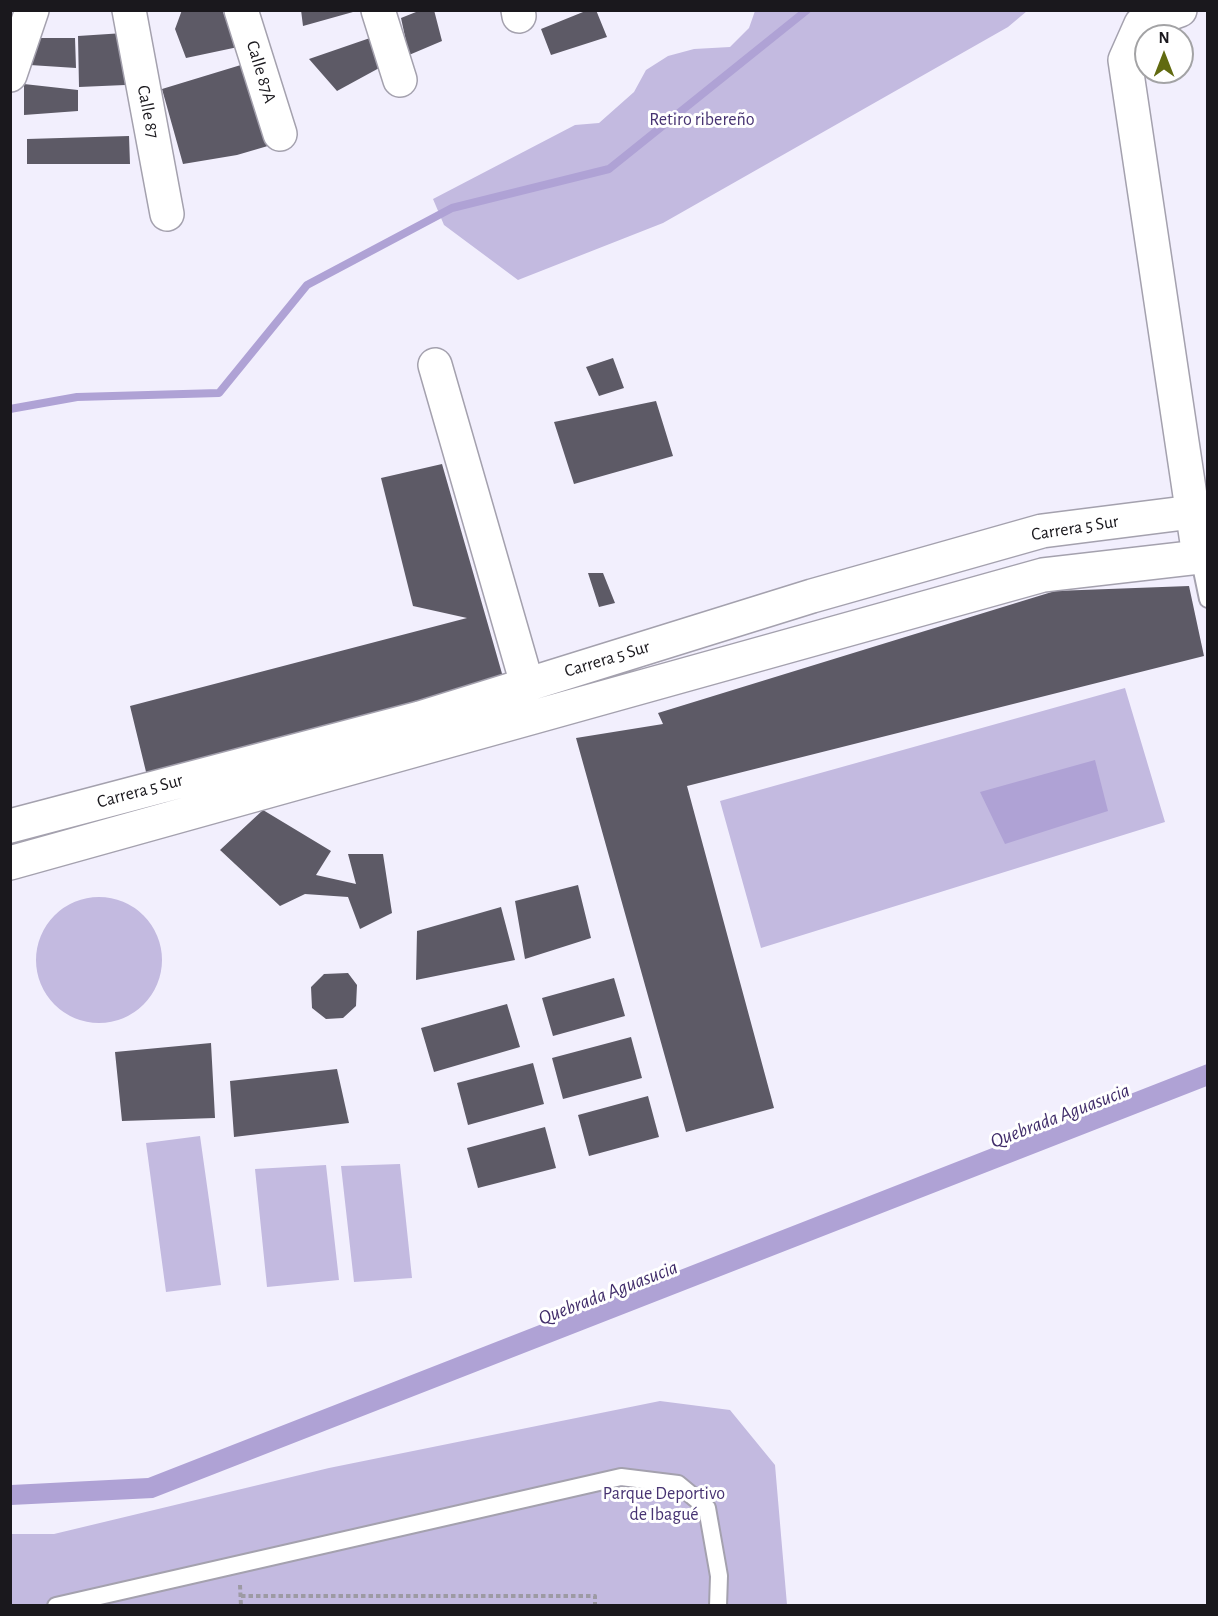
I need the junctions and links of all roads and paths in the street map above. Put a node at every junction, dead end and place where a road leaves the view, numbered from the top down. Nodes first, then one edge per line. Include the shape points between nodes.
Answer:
1 (32, 10) edge
2 (129, 10) edge
3 (241, 10) edge
4 (378, 10) edge
5 (1180, 10) edge
6 (10, 75) edge
7 (400, 80) dead end
8 (280, 134) dead end
9 (167, 214) dead end
10 (435, 365) dead end
11 (1199, 511) edge
12 (1203, 556) edge
13 (1208, 599) edge
14 (527, 684) junction
15 (10, 826) edge
16 (10, 863) edge
17 (56, 1605) edge
18 (241, 1605) edge
19 (595, 1605) edge
20 (718, 1605) edge

1 - 6 street
2 - 9 street, Calle 87
3 - 8 street, Calle 87A
4 - 7 street
5 - 11 street via 1141,24 1125,60
10 - 14 street
11 - 12 street
11 - 14 street, Carrera 5 Sur via 1041,531
12 - 13 lane
12 - 16 street, Carrera 5 Sur via 1043,575
14 - 15 street, Carrera 5 Sur via 420,718
17 - 20 lane via 621,1476 678,1484 707,1509 719,1576
18 - 19 path via 241,1596 595,1596

